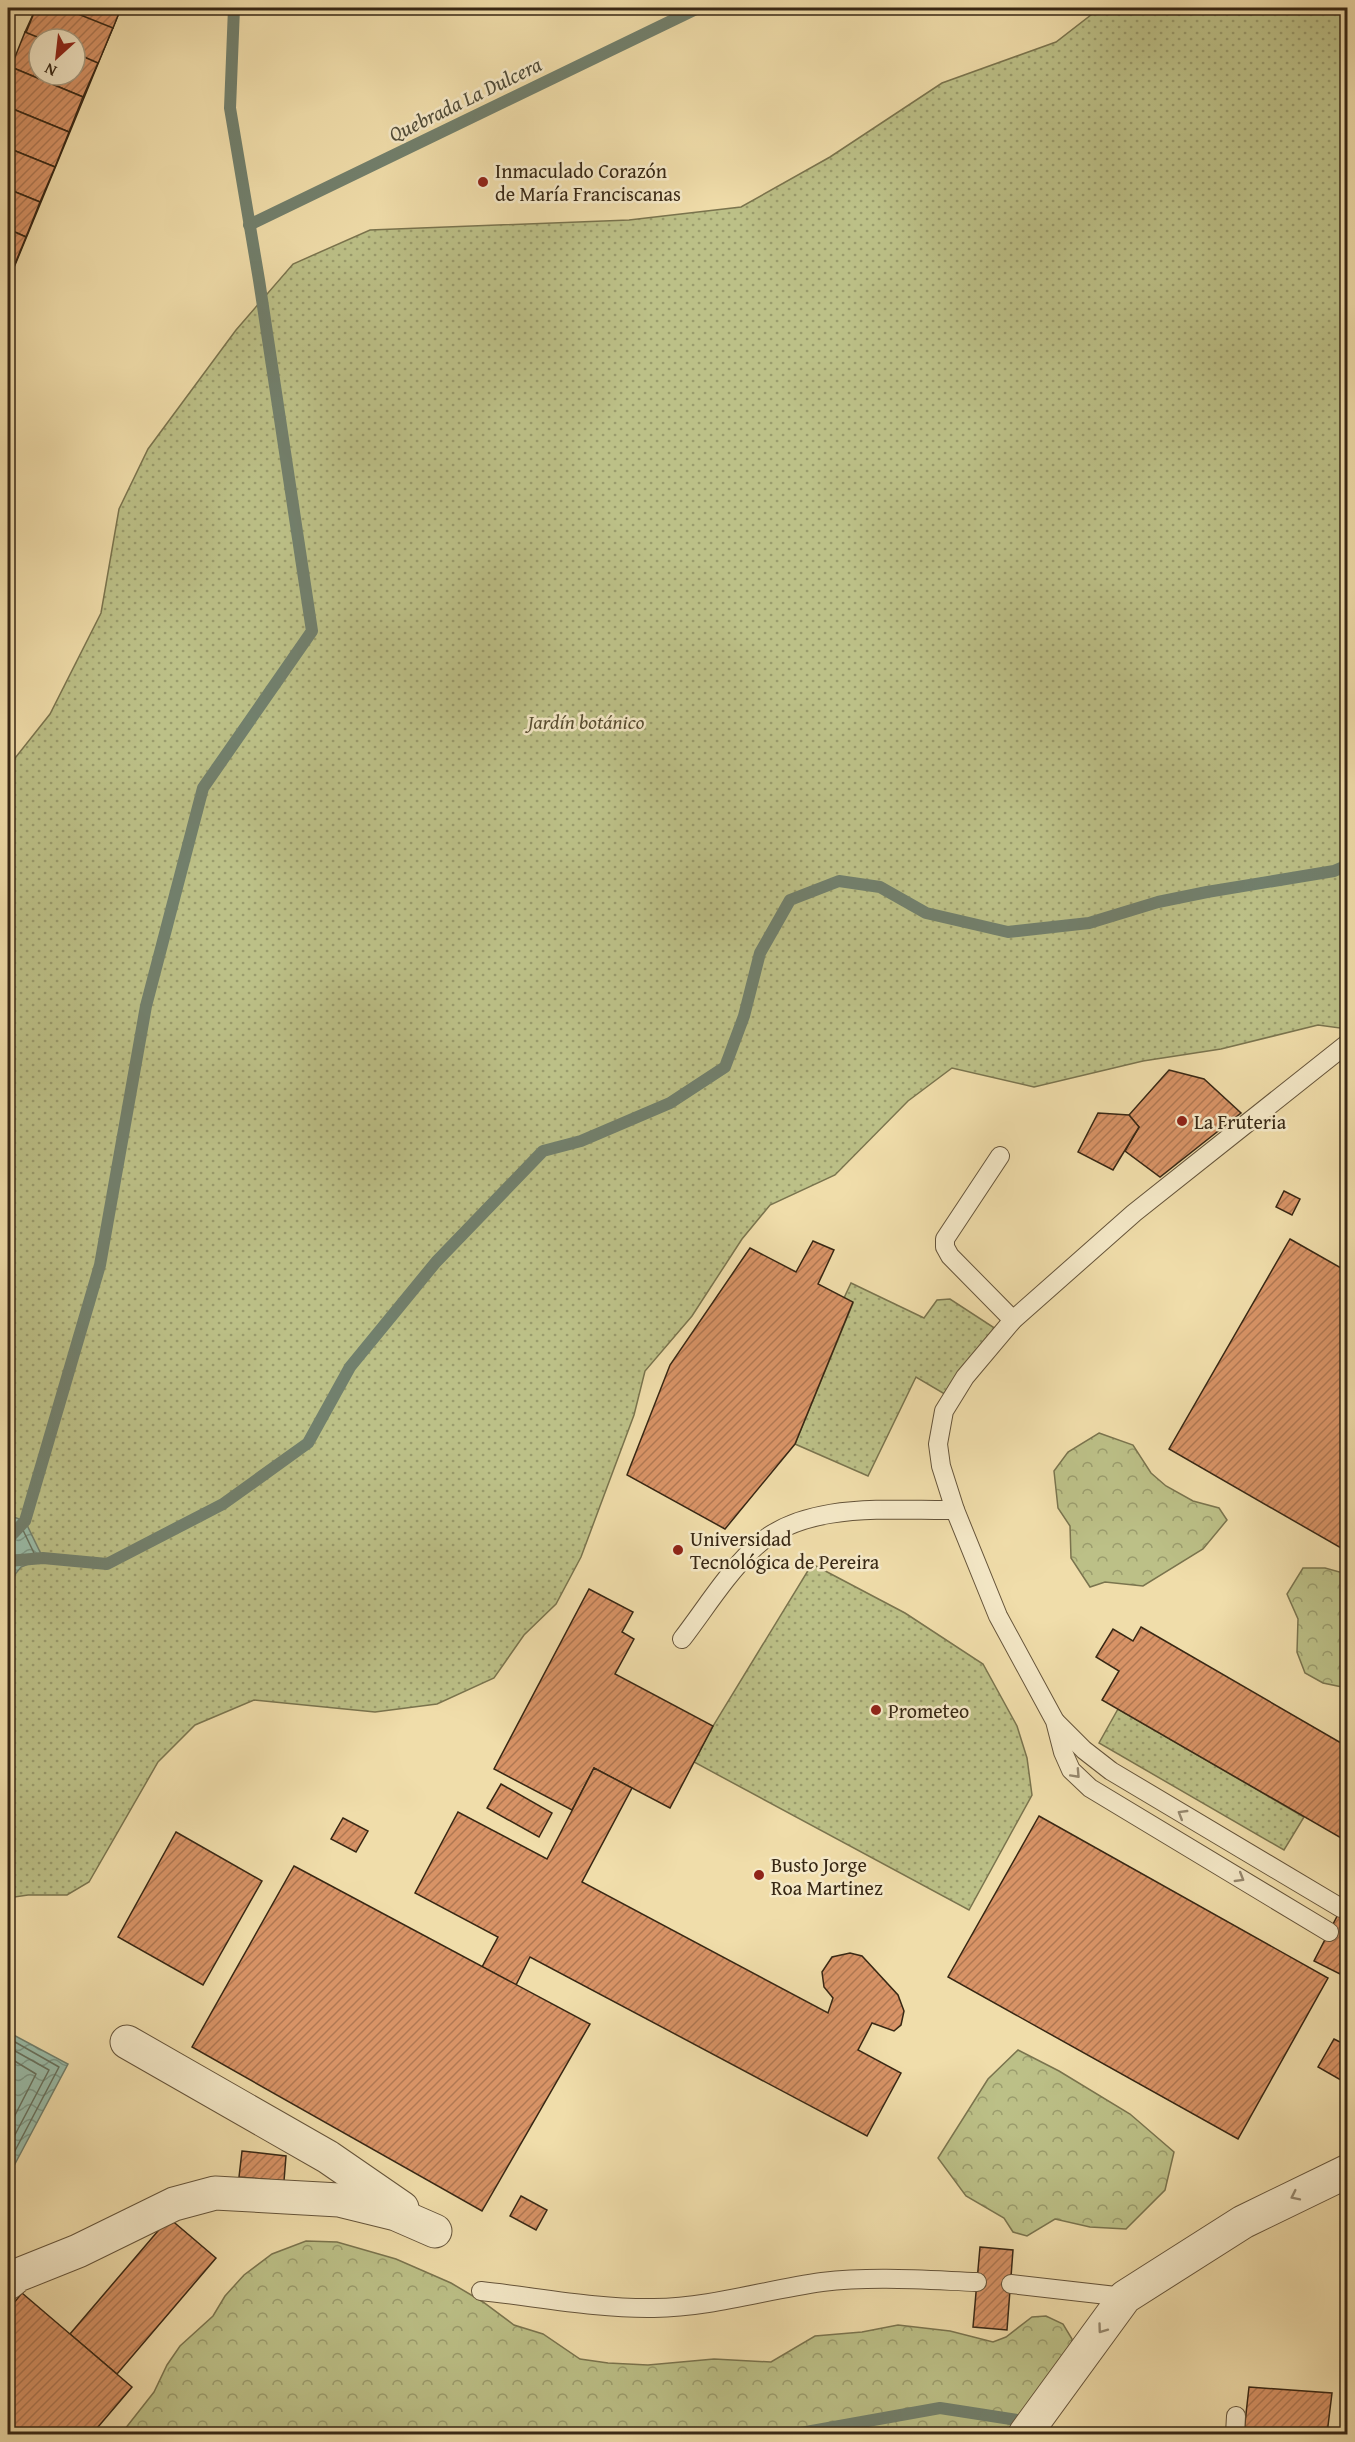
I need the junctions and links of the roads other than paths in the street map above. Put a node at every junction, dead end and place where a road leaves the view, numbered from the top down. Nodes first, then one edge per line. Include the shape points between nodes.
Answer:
1 (1347, 1042) edge
2 (1000, 1156) dead end
3 (1013, 1320) junction
4 (955, 1510) junction
5 (682, 1639) dead end
6 (1054, 1721) junction
7 (1341, 1908) dead end
8 (1329, 1932) dead end
9 (127, 2042) dead end
10 (1347, 2171) edge
11 (977, 2282) dead end
12 (8, 2283) edge
13 (1011, 2284) dead end
14 (481, 2291) dead end
15 (1125, 2297) junction
16 (1236, 2416) dead end
17 (1025, 2434) edge
18 (1235, 2434) edge

1 - 3 lane via 1134,1213
2 - 3 lane via 945,1239 945,1247
3 - 4 lane via 965,1377 944,1411 938,1444
4 - 5 lane via 820,1515 783,1528 754,1547
4 - 6 lane via 998,1616
7 -> 6 lane via 1111,1771
6 -> 8 lane via 1071,1770 1090,1788
9 - 12 street via 328,2157 435,2231 396,2214 339,2200 215,2193 174,2204
10 -> 15 street via 1243,2222
11 - 14 lane via 857,2279 707,2304 654,2308
13 - 15 lane
15 -> 17 street
16 - 18 lane

